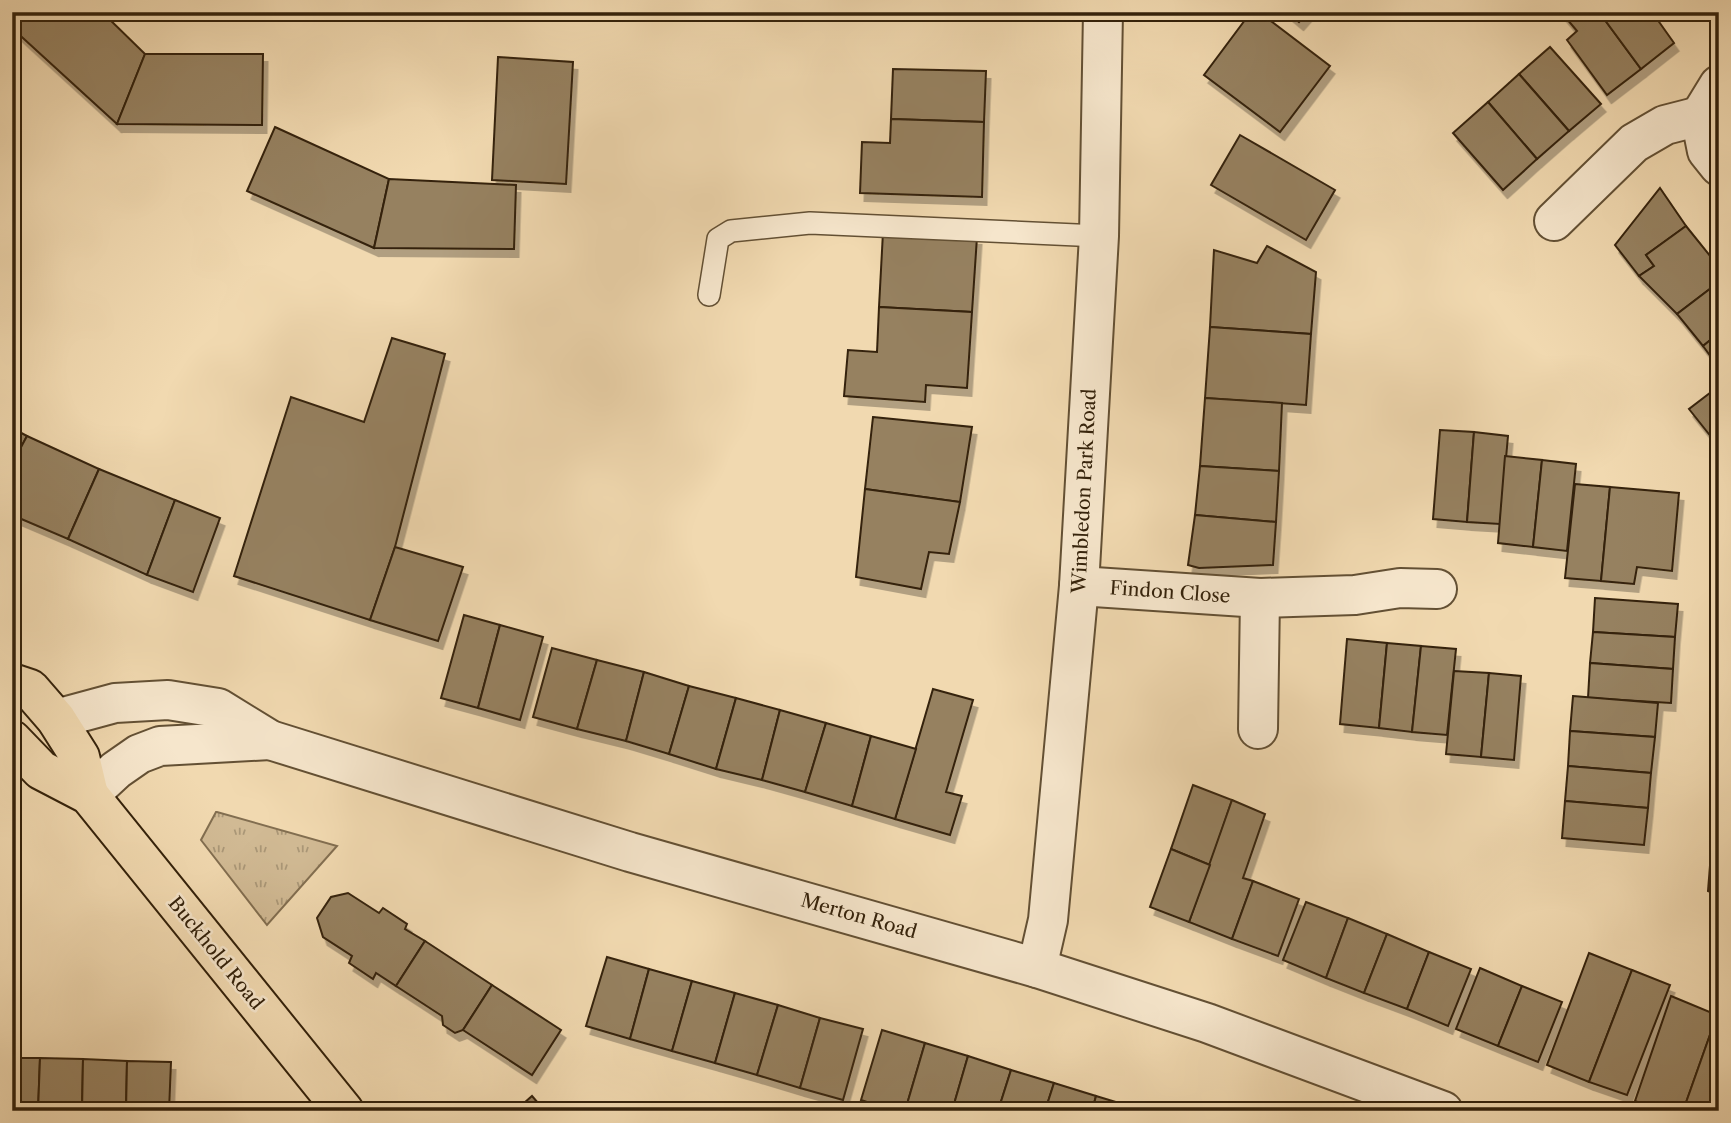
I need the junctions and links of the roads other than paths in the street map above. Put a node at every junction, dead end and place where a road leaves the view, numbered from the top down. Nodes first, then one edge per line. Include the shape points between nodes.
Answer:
1 (1103, 12) edge
2 (1709, 100) edge
3 (1719, 166) edge
4 (1554, 220) dead end
5 (1099, 236) junction
6 (709, 295) dead end
7 (1079, 586) junction
8 (1437, 589) dead end
9 (1260, 598) junction
10 (12, 682) edge
11 (56, 719) junction
12 (1258, 729) dead end
13 (12, 740) edge
14 (270, 740) junction
15 (89, 795) junction
16 (1037, 968) junction
17 (344, 1111) edge
18 (1443, 1111) edge

1 - 5 street, Wimbledon Park Road
2 - 3 street via 1707,152
2 - 4 street via 1634,143
5 - 6 lane via 810,223 731,231 718,239
5 - 7 street, Wimbledon Park Road
7 - 9 street, Findon Close
7 - 16 street, Wimbledon Park Road via 1048,912
8 - 9 street, Findon Close
9 - 12 street
10 - 11 main road via 30,689
11 - 14 street, Merton Road via 115,703 168,700 218,708
11 - 15 main road via 80,757
13 - 15 main road via 41,770
14 - 15 street, Merton Road via 160,746 139,754
14 - 16 street, Merton Road via 631,852
15 - 17 main road, Buckhold Road
16 - 18 street, Merton Road via 1207,1023

